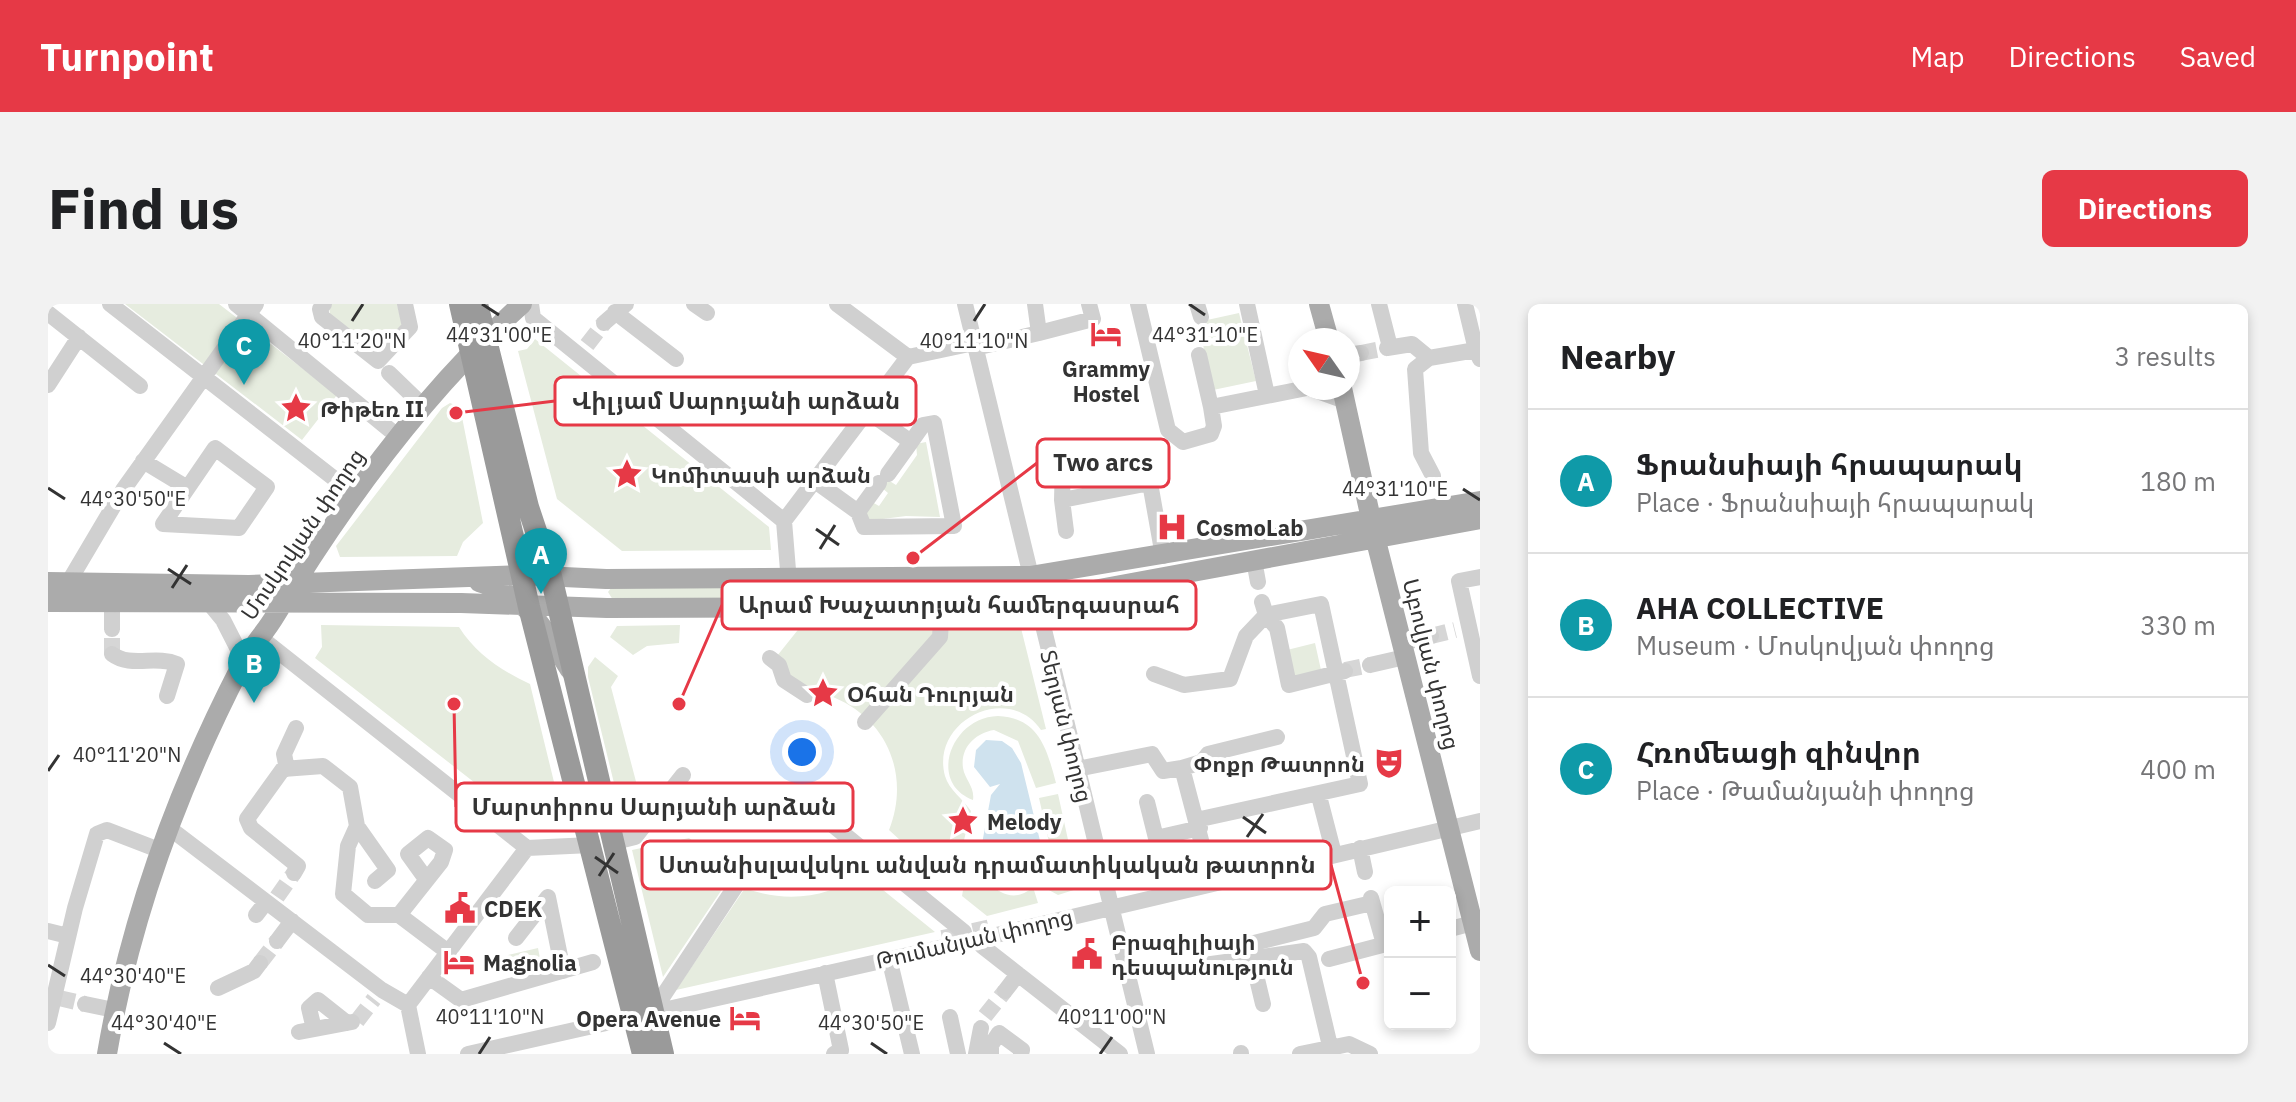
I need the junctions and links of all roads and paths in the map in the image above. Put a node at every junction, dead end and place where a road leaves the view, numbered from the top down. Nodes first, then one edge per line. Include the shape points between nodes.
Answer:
1 (110, 304) edge
2 (324, 304) edge
3 (405, 304) edge
4 (460, 304) edge
5 (477, 304) edge
6 (522, 304) edge
7 (531, 304) edge
8 (837, 304) edge
9 (965, 304) edge
10 (1035, 304) edge
11 (1089, 304) edge
12 (1138, 304) edge
13 (1247, 304) edge
14 (1319, 304) edge
15 (1379, 304) edge
16 (1465, 304) edge
17 (246, 307) edge
18 (48, 313) edge
19 (615, 313) edge
20 (1326, 328) edge
21 (1039, 333) junction
22 (79, 337) junction
23 (975, 346) junction
24 (476, 347) junction
25 (1479, 351) edge
26 (1199, 355) dead end
27 (908, 357) junction
28 (1429, 358) junction
29 (676, 359) dead end
30 (382, 366) junction
31 (202, 375) junction
32 (48, 385) edge
33 (140, 386) dead end
34 (1288, 391) edge
35 (1267, 395) junction
36 (417, 400) junction
37 (1345, 400) edge
38 (1211, 407) junction
39 (867, 411) junction
40 (390, 430) junction
41 (911, 442) junction
42 (143, 461) junction
43 (1063, 462) dead end
44 (1155, 465) dead end
45 (1433, 476) dead end
46 (815, 481) junction
47 (186, 487) junction
48 (345, 487) junction
49 (1124, 488) junction
50 (1062, 500) junction
51 (1480, 501) edge
52 (858, 512) junction
53 (532, 518) junction
54 (1480, 519) edge
55 (784, 521) junction
56 (1373, 529) junction
57 (1066, 531) dead end
58 (1163, 556) junction
59 (1254, 560) junction
60 (521, 575) junction
61 (551, 576) junction
62 (1030, 576) junction
63 (1480, 577) edge
64 (461, 578) junction
65 (790, 578) junction
66 (606, 579) junction
67 (58, 582) edge
68 (1258, 582) dead end
69 (501, 589) junction
70 (283, 593) junction
71 (1036, 601) junction
72 (48, 602) edge
73 (112, 602) junction
74 (209, 603) junction
75 (467, 603) junction
76 (529, 607) junction
77 (791, 607) junction
78 (1264, 609) junction
79 (559, 618) junction
80 (941, 621) dead end
81 (112, 629) tunnel mouth
82 (1431, 636) tunnel mouth
83 (261, 638) junction
84 (1404, 650) junction
85 (112, 654) dead end
86 (770, 658) dead end
87 (244, 661) junction
88 (1370, 665) tunnel mouth
89 (1340, 672) junction
90 (1154, 674) dead end
91 (1480, 676) edge
92 (550, 683) junction
93 (807, 695) dead end
94 (167, 696) dead end
95 (865, 722) dead end
96 (296, 728) dead end
97 (1277, 737) dead end
98 (1182, 768) junction
99 (287, 769) junction
100 (1077, 769) junction
101 (683, 775) dead end
102 (791, 791) dead end
103 (1319, 796) junction
104 (664, 800) junction
105 (1147, 802) dead end
106 (1480, 821) edge
107 (705, 824) dead end
108 (1198, 824) junction
109 (357, 826) junction
110 (168, 827) junction
111 (1449, 828) junction
112 (601, 844) junction
113 (527, 848) junction
114 (1360, 848) junction
115 (159, 850) junction
116 (1334, 854) junction
117 (1365, 872) dead end
118 (294, 873) dead end
119 (741, 878) dead end
120 (426, 879) dead end
121 (375, 881) dead end
122 (1212, 882) junction
123 (1113, 905) junction
124 (399, 915) junction
125 (292, 921) junction
126 (1473, 923) junction
127 (995, 926) tunnel mouth
128 (1025, 927) junction
129 (1456, 927) edge
130 (48, 931) edge
131 (964, 932) dead end
132 (68, 936) junction
133 (1384, 936) edge
134 (516, 938) dead end
135 (942, 938) tunnel mouth
136 (277, 941) tunnel mouth
137 (1384, 945) edge
138 (982, 946) dead end
139 (1251, 951) junction
140 (1480, 951) edge
141 (448, 952) junction
142 (896, 957) junction
143 (1329, 959) dead end
144 (593, 962) dead end
145 (260, 963) tunnel mouth
146 (1204, 965) dead end
147 (54, 970) edge
148 (563, 971) junction
149 (825, 973) junction
150 (1018, 974) junction
151 (429, 977) junction
152 (218, 988) dead end
153 (1005, 991) tunnel mouth
154 (85, 1004) tunnel mouth
155 (1263, 1004) dead end
156 (408, 1005) junction
157 (650, 1009) junction
158 (114, 1010) junction
159 (950, 1017) dead end
160 (48, 1023) edge
161 (307, 1031) joint
162 (1142, 1034) junction
163 (985, 1040) edge
164 (1329, 1049) edge
165 (473, 1053) edge
166 (107, 1054) edge
167 (418, 1054) edge
168 (643, 1054) edge
169 (663, 1054) edge
170 (834, 1054) edge
171 (912, 1054) edge
172 (958, 1054) edge
173 (1021, 1054) edge
174 (1120, 1054) edge
175 (1147, 1054) edge
176 (1158, 1054) edge
177 (1300, 1054) edge
178 (1370, 1054) edge

1 - 31 street
2 - 30 street via 322,317
3 - 30 street via 410,327
4 - 24 highway
5 - 24 highway
6 - 24 main road, Մոսկովյան փողոց
7 - 55 street via 533,318 583,350
8 - 27 street
9 - 23 street, Տերյան փողոց
10 - 21 street
11 - 21 street via 1093,319
12 - 38 street via 1168,430 1183,442 1211,434
13 - 35 street
14 - 20 main road
15 - 28 street via 1388,348 1412,344
16 - 25 street
17 - 31 street
17 - 40 street
18 - 22 street
19 - 29 street
21 - 23 street
22 - 32 street
22 - 33 street
23 - 27 street
23 - 62 street, Տերյան փողոց
24 - 36 main road, Մոսկովյան փողոց
24 - 53 highway
24 - 60 highway
24 - 70 main road, Մոսկովյան փողոց via 362,482
25 - 28 street
26 - 38 street
27 - 39 street
28 - 45 street via 1415,369 1421,453
30 - 36 street
31 - 42 street
31 - 48 street
34 - 35 street
35 - 38 street
36 - 40 main road, Մոսկովյան փողոց
37 - 56 main road, Աբովյան փողոց
39 - 41 street
39 - 46 street
40 - 48 main road, Մոսկովյան փողոց
41 - 52 street
41 - 52 street via 923,425 934,423 954,526 864,527
42 - 47 street
42 - 67 street
43 - 50 street
44 - 49 street
46 - 52 street
46 - 55 street
47 - 47 street via 163,524 239,528 267,487 215,448
48 - 70 main road, Մոսկովյան փողոց
49 - 50 street
49 - 58 street via 1150,483
50 - 57 street
51 - 56 main road
53 - 60 main road via 532,544
53 - 61 highway
54 - 56 main road
55 - 65 street
56 - 58 main road
56 - 59 main road
56 - 84 main road, Աբովյան փողոց
58 - 62 main road
59 - 68 street
59 - 71 main road
60 - 61 main road
60 - 64 main road
60 - 69 main road
60 - 76 highway
61 - 66 main road
61 - 79 highway
62 - 65 main road
62 - 71 street, Տերյան փողոց
63 - 91 street via 1459,581 1462,628
64 - 69 main road
64 - 70 main road
65 - 66 main road
65 - 77 street
66 - 79 main road via 583,591
67 - 70 main road
69 - 75 main road
69 - 76 main road
70 - 74 main road
70 - 75 main road
70 - 83 main road, Մոսկովյան փողոց
71 - 77 main road via 1002,607
71 - 100 street, Տերյան փողոց
72 - 73 main road
73 - 74 main road
73 - 81 street
74 - 87 street
75 - 76 main road
76 - 79 main road
76 - 79 main road
76 - 92 highway
77 - 79 main road
78 - 89 street via 1321,604
78 - 89 street via 1277,628 1289,685
78 - 90 street via 1246,636 1230,679 1184,685
79 - 92 main road via 547,652
79 - 112 highway
80 - 95 street via 940,637
82 - 84 street
83 - 87 main road, Մոսկովյան փողոց
83 - 113 street
84 - 88 street
84 - 111 main road, Աբովյան փողոց
85 - 94 street via 121,661 177,664
86 - 93 street via 784,680
87 - 110 main road, Մոսկովյան փողոց
89 - 103 street via 1360,784
92 - 112 highway
96 - 99 street via 284,754
97 - 98 street via 1208,754 1202,762
98 - 100 street via 1163,771 1152,754
98 - 108 street
99 - 109 street via 323,766 350,787
99 - 118 street via 247,819 298,866
100 - 123 street, Տերյան փողոց
101 - 104 street
102 - 131 street
103 - 108 street via 1308,794
103 - 116 street
104 - 107 street
104 - 112 street via 635,837
105 - 108 street via 1156,838
106 - 111 street, Թումանյան փողոց
108 - 122 street
109 - 121 street via 388,870
109 - 124 street via 348,846 343,894 368,915
110 - 115 main road, Մոսկովյան փողոց
110 - 125 street
111 - 114 street, Թումանյան փողոց
111 - 126 main road, Աբովյան փողոց
112 - 113 street
112 - 157 highway
113 - 141 street
114 - 116 street, Թումանյան փողոց
114 - 117 street
115 - 132 street via 107,830 97,834
115 - 158 main road, Մոսկովյան փողոց
116 - 122 street, Թումանյան փողոց
119 - 157 street
120 - 124 street
122 - 123 street, Թումանյան փողոց
123 - 128 street, Թումանյան փողոց
123 - 162 street, Տերյան փողոց
124 - 141 street
125 - 136 street
125 - 156 street via 378,995
126 - 129 street
126 - 140 main road, Աբովյան փողոց
127 - 128 street via 1013,921
128 - 142 street, Թումանյան փողոց
130 - 132 street
132 - 147 street
133 - 139 street via 1371,900 1325,914 1314,928
134 - 148 street via 548,897
135 - 142 street
137 - 143 street
138 - 150 street
139 - 146 street
139 - 155 street
139 - 164 street via 1304,951 1309,957
141 - 151 street
142 - 149 street, Թումանյան փողոց
142 - 171 street
144 - 148 street
145 - 152 street
147 - 160 street via 56,998
148 - 151 street via 461,1000
149 - 157 street, Թումանյան փողոց
149 - 170 street via 841,1050
150 - 153 street
150 - 174 street
151 - 156 street
154 - 158 street
156 - 167 street
157 - 165 street, Թումանյան փողոց
157 - 168 highway
157 - 169 highway
158 - 166 main road, Մոսկովյան փողոց
159 - 172 street
161 - 161 street via 352,1022 318,1000 309,1008
162 - 175 street, Տերյան փողոց
162 - 176 street
163 - 173 street via 1022,1050
164 - 177 street
164 - 178 street via 1349,1044

